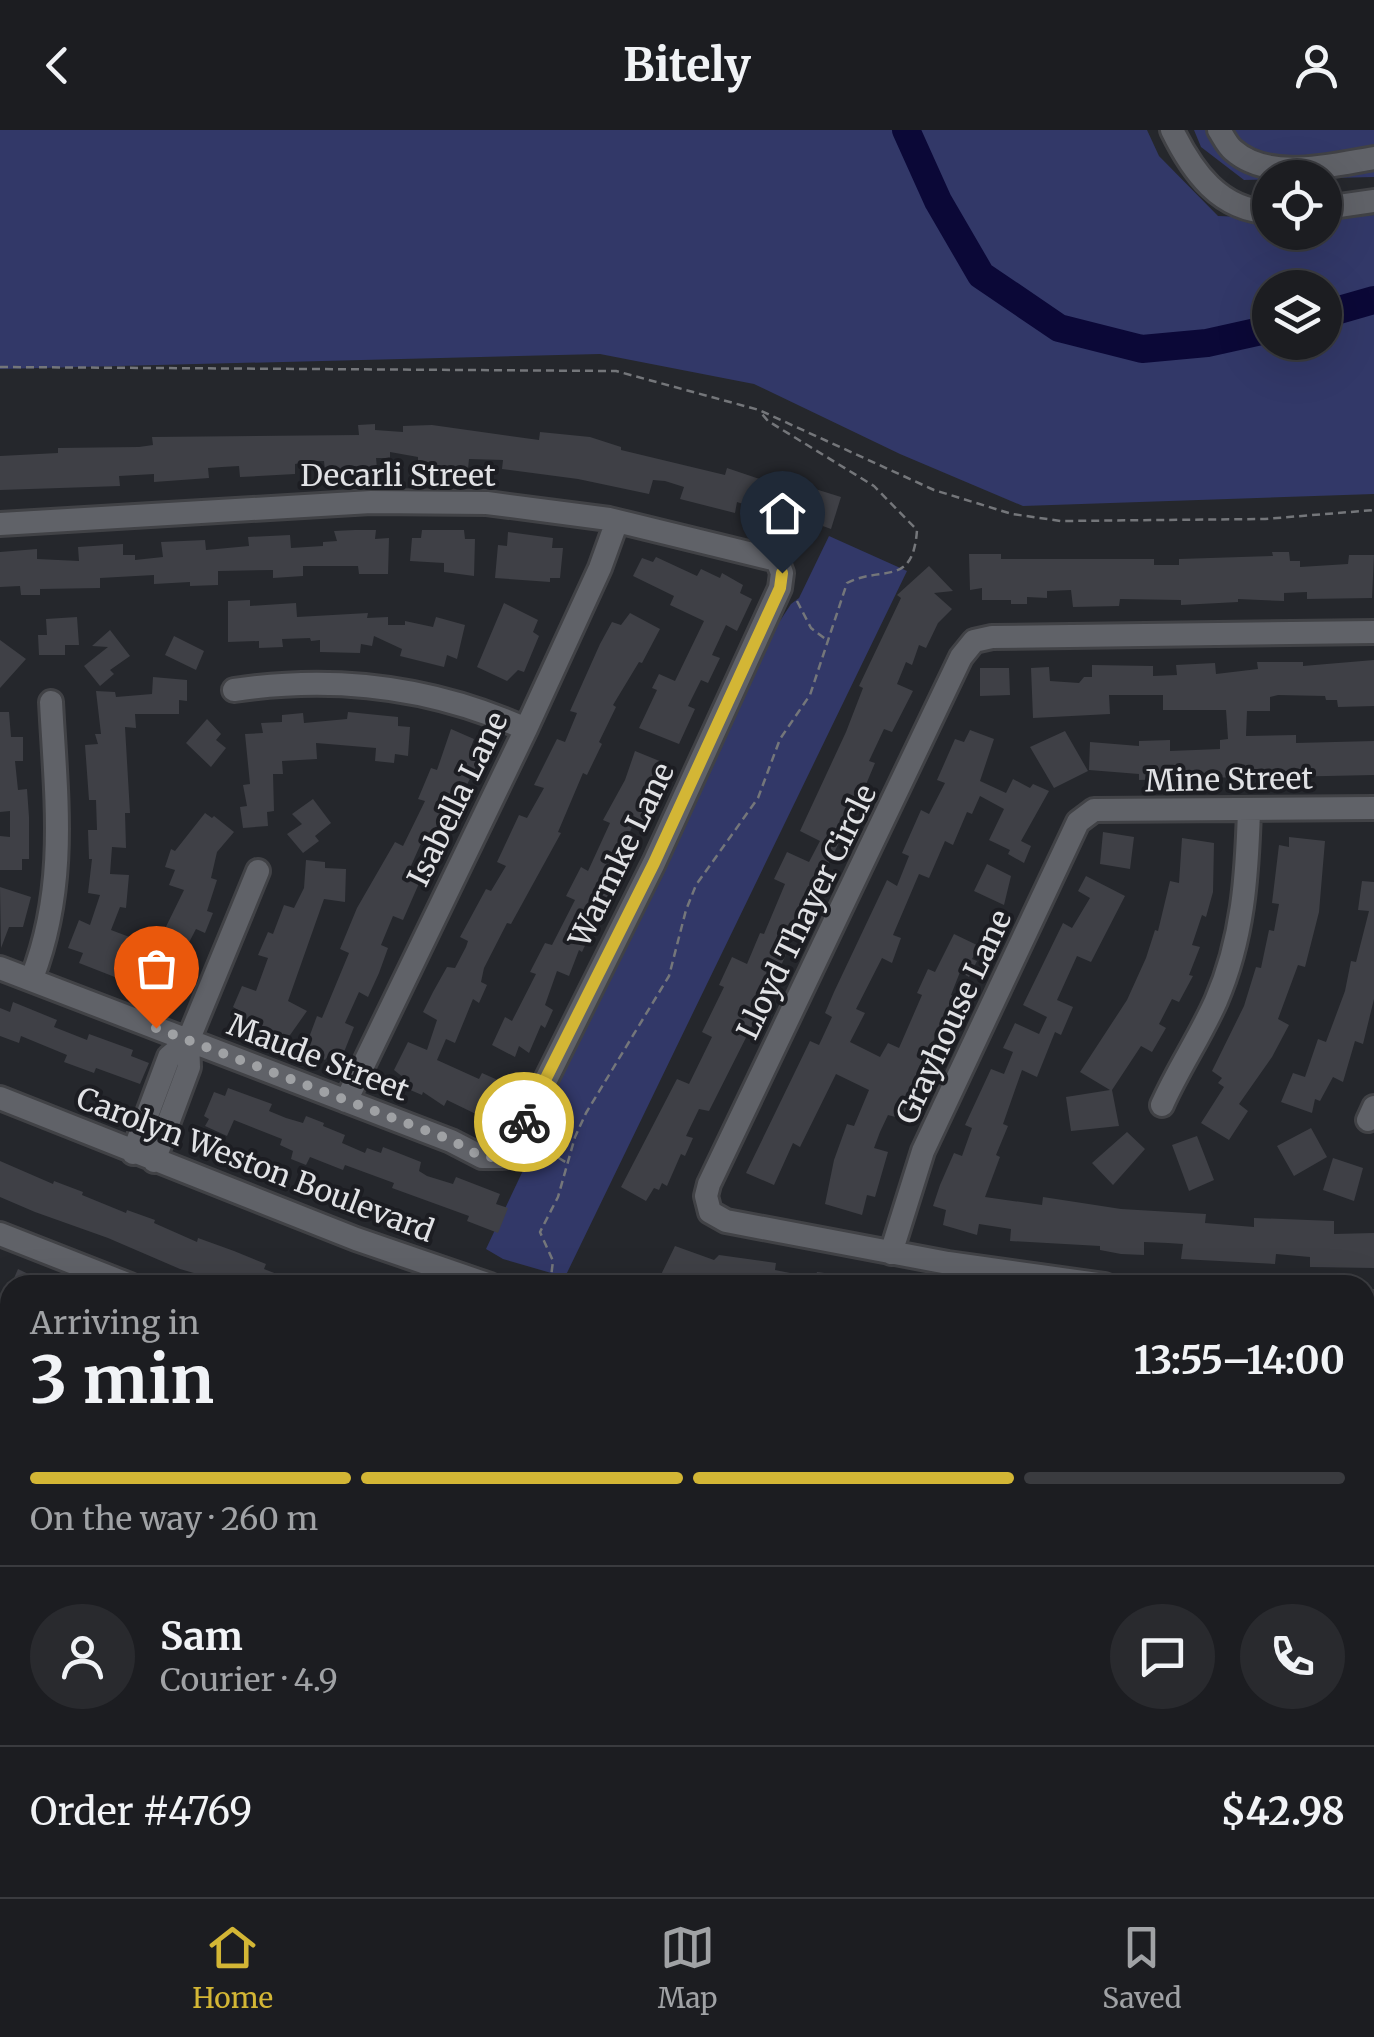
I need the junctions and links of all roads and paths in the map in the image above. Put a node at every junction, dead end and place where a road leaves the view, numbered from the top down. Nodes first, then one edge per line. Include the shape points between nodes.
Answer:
1 (1172, 130) edge
2 (1219, 130) edge
3 (1374, 158) edge
4 (1374, 201) edge
5 (1342, 206) edge
6 (1252, 209) edge
7 (0, 367) edge
8 (759, 410) junction
9 (1374, 510) edge
10 (617, 521) junction
11 (0, 524) edge
12 (781, 581) junction
13 (1374, 632) edge
14 (828, 641) junction
15 (234, 690) dead end
16 (51, 702) dead end
17 (526, 729) junction
18 (1374, 808) edge
19 (1249, 810) junction
20 (1086, 814) joint
21 (258, 871) dead end
22 (0, 968) edge
23 (32, 978) junction
24 (188, 1041) junction
25 (0, 1098) edge
26 (346, 1101) junction
27 (1162, 1105) dead end
28 (508, 1152) junction
29 (143, 1157) junction
30 (566, 1163) junction
31 (0, 1234) edge
32 (891, 1252) junction
33 (105, 1275) edge
34 (461, 1275) edge
35 (551, 1275) edge
36 (1040, 1275) edge

1 - 6 street via 1211,188
2 - 3 street via 1233,150 1258,164 1290,169
4 - 5 street
7 - 8 path via 616,371
8 - 9 path via 934,490 1012,514 1061,521 1265,519
8 - 14 path via 874,486 918,530 907,564 897,573 847,583
10 - 11 street, Decarli Street via 424,501
10 - 12 street, Decarli Street via 777,560
10 - 17 street, Isabella Lane
12 - 14 path via 804,619
12 - 28 street, Warmke Lane via 654,863
13 - 32 street, Lloyd Thayer Circle via 992,637 965,650 706,1196 710,1212 726,1222
14 - 30 path via 818,679 780,739 758,798 696,885 669,976 586,1113
15 - 17 street via 376,686 460,702
16 - 23 street via 57,884
17 - 26 street, Isabella Lane
18 - 19 street, Mine Street
19 - 20 street, Mine Street
19 - 27 street via 1234,951
20 - 32 street, Grayhouse Lane via 923,1151
21 - 24 street
22 - 23 street, Maude Street
23 - 24 street, Maude Street
24 - 26 street, Maude Street
24 - 29 street via 189,1067
25 - 29 street, Carolyn Weston Boulevard
26 - 28 street, Maude Street via 482,1157
28 - 30 path via 549,1152
29 - 34 street, Carolyn Weston Boulevard
30 - 35 path via 540,1232 553,1261
31 - 33 street
32 - 36 street, Lloyd Thayer Circle

